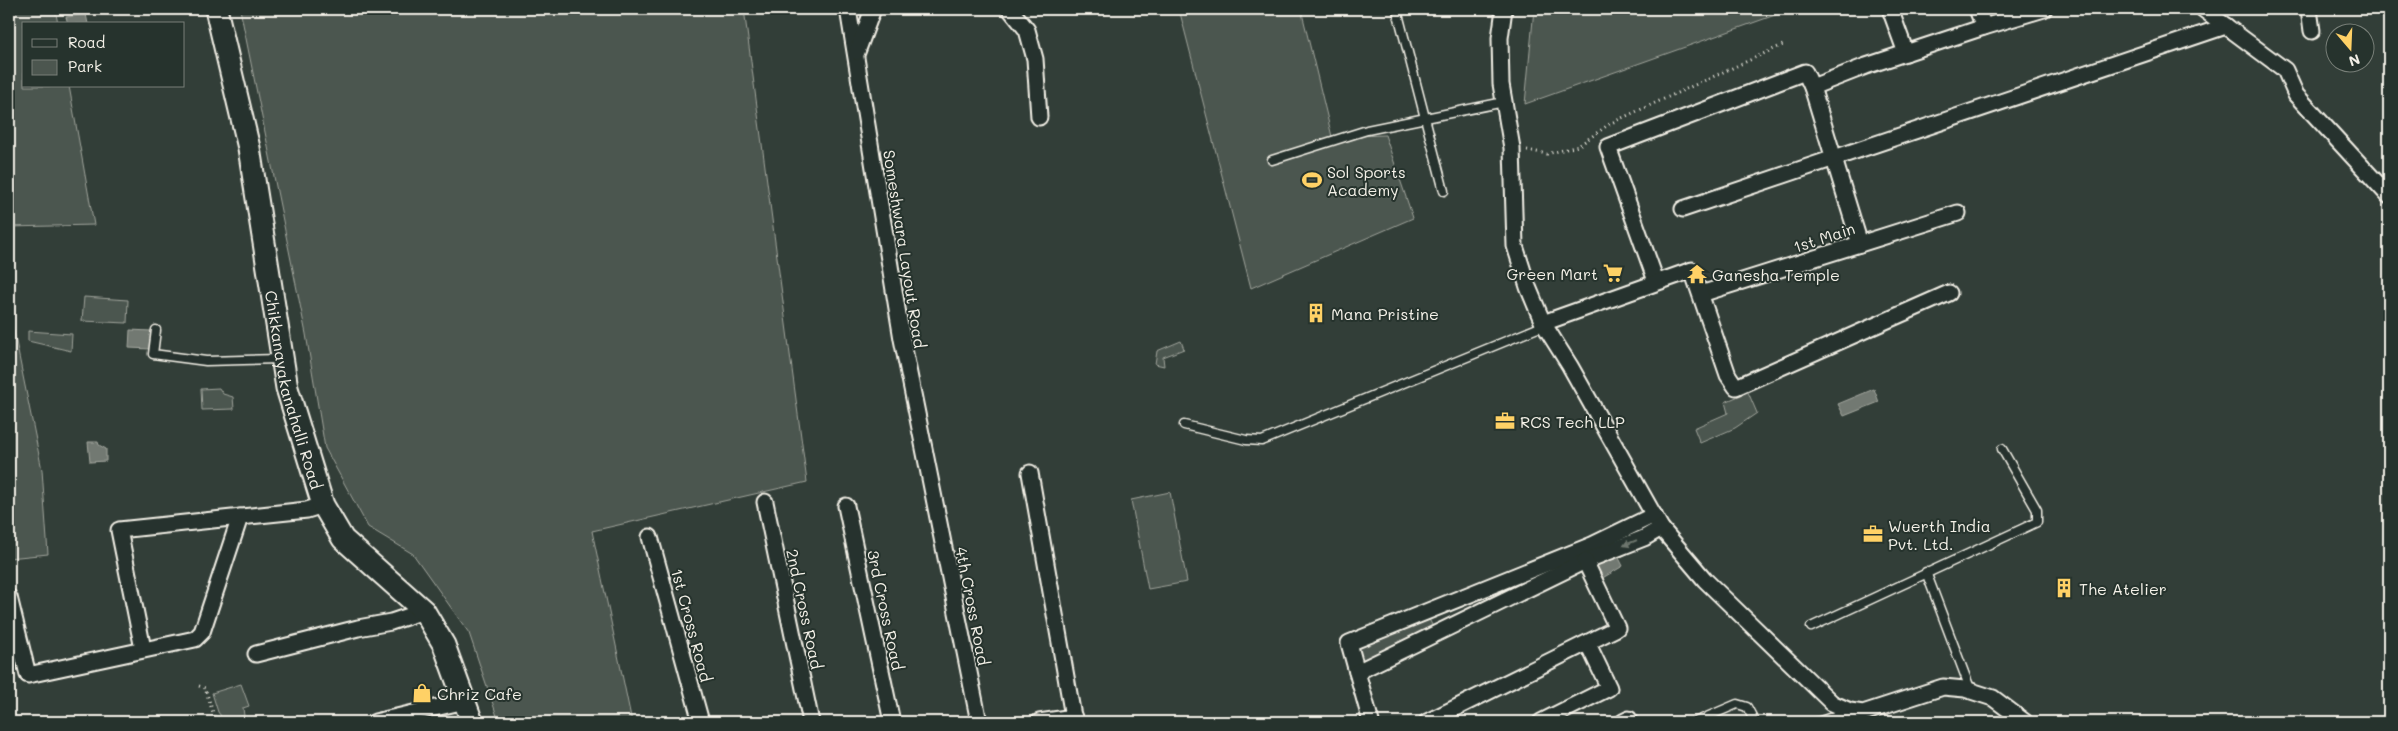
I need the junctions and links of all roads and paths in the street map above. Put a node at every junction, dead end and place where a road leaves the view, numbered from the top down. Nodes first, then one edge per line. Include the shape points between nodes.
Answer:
1 (216, 9) edge
2 (848, 9) edge
3 (873, 9) edge
4 (1010, 9) edge
5 (1504, 9) edge
6 (1890, 9) edge
7 (1977, 9) edge
8 (2044, 9) edge
9 (2203, 9) edge
10 (2309, 9) edge
11 (1398, 10) edge
12 (2226, 26) junction
13 (1984, 27) junction
14 (2312, 31) dead end
15 (1784, 44) dead end
16 (1906, 53) junction
17 (856, 54) junction
18 (1812, 87) junction
19 (1504, 102) junction
20 (1425, 116) junction
21 (1039, 118) dead end
22 (1512, 148) junction
23 (1834, 159) junction
24 (1272, 160) dead end
25 (1444, 191) dead end
26 (2389, 196) edge
27 (1683, 208) dead end
28 (1958, 213) dead end
29 (1860, 244) junction
30 (1656, 281) junction
31 (1949, 293) dead end
32 (1701, 294) junction
33 (1544, 324) junction
34 (156, 330) dead end
35 (282, 358) junction
36 (1184, 425) dead end
37 (2002, 449) dead end
38 (1030, 473) dead end
39 (933, 496) joint
40 (765, 502) dead end
41 (323, 505) junction
42 (846, 506) dead end
43 (240, 517) junction
44 (1657, 521) junction
45 (650, 538) dead end
46 (1592, 554) junction
47 (1926, 572) junction
48 (9, 597) edge
49 (424, 611) junction
50 (1811, 627) dead end
51 (1588, 644) junction
52 (143, 649) junction
53 (256, 654) dead end
54 (1357, 672) junction
55 (199, 686) dead end
56 (1971, 691) junction
57 (465, 701) junction
58 (1850, 711) junction
59 (1074, 720) edge
60 (216, 721) edge
61 (200, 722) edge
62 (375, 722) edge
63 (472, 722) edge
64 (701, 722) edge
65 (811, 722) edge
66 (892, 722) edge
67 (979, 722) edge
68 (1039, 722) edge
69 (1371, 722) edge
70 (1426, 722) edge
71 (1541, 722) edge
72 (1623, 722) edge
73 (1630, 722) edge
74 (1694, 722) edge
75 (1755, 722) edge
76 (1817, 722) edge
77 (2025, 722) edge

1 - 35 main road, Chikkanayakanahalli Road via 249,148
2 - 17 street
3 - 17 street, Someshwara Layout Road
4 - 21 street via 1027,30 1035,59
5 - 19 street via 1500,84
6 - 16 street
7 - 13 street
8 - 13 street
9 - 12 street
10 - 14 street
11 - 20 lane
12 - 23 street
12 - 26 street via 2285,70 2296,95
13 - 16 street
15 - 22 path via 1611,123 1578,146 1547,154
16 - 18 street
17 - 39 street, Someshwara Layout Road via 902,339
18 - 23 street
18 - 30 street via 1805,72 1608,147
19 - 20 lane
19 - 22 street
20 - 24 lane via 1367,130
20 - 25 lane
22 - 33 street via 1515,246
23 - 27 street
23 - 29 street
28 - 29 street, 1st Main
29 - 32 street, 1st Main
30 - 32 street via 1692,270
30 - 33 street
31 - 32 street via 1736,387 1728,375
33 - 36 lane via 1262,441
33 - 44 street
34 - 35 lane via 153,354 206,361
35 - 41 main road, Chikkanayakanahalli Road via 301,439
37 - 47 lane via 2037,510 2037,522
38 - 59 street
39 - 67 street, 4th Cross Road
40 - 65 street, 2nd Cross Road
41 - 43 street via 306,510
41 - 49 main road, Chikkanayakanahalli Road via 343,539
42 - 66 street, 3rd Cross Road
43 - 52 street via 200,636
43 - 52 street via 119,530
44 - 46 street via 1644,538
44 - 58 street via 1712,587 1832,703
45 - 64 street, 1st Cross Road
46 - 51 street via 1617,628
46 - 54 street
46 - 54 street via 1349,643
47 - 50 lane
47 - 56 lane
48 - 52 street via 28,676
49 - 53 street
49 - 57 main road, Chikkanayakanahalli Road via 444,645
51 - 70 street
51 - 71 street via 1609,688
54 - 69 street
55 - 60 path via 205,688
56 - 58 street via 1943,687 1863,713
56 - 77 street via 1993,698
57 - 62 street
57 - 63 main road, Chikkanayakanahalli Road
58 - 76 lane
59 - 68 street
60 - 61 path
72 - 73 street via 1629,719
74 - 75 lane via 1737,704 1747,707

